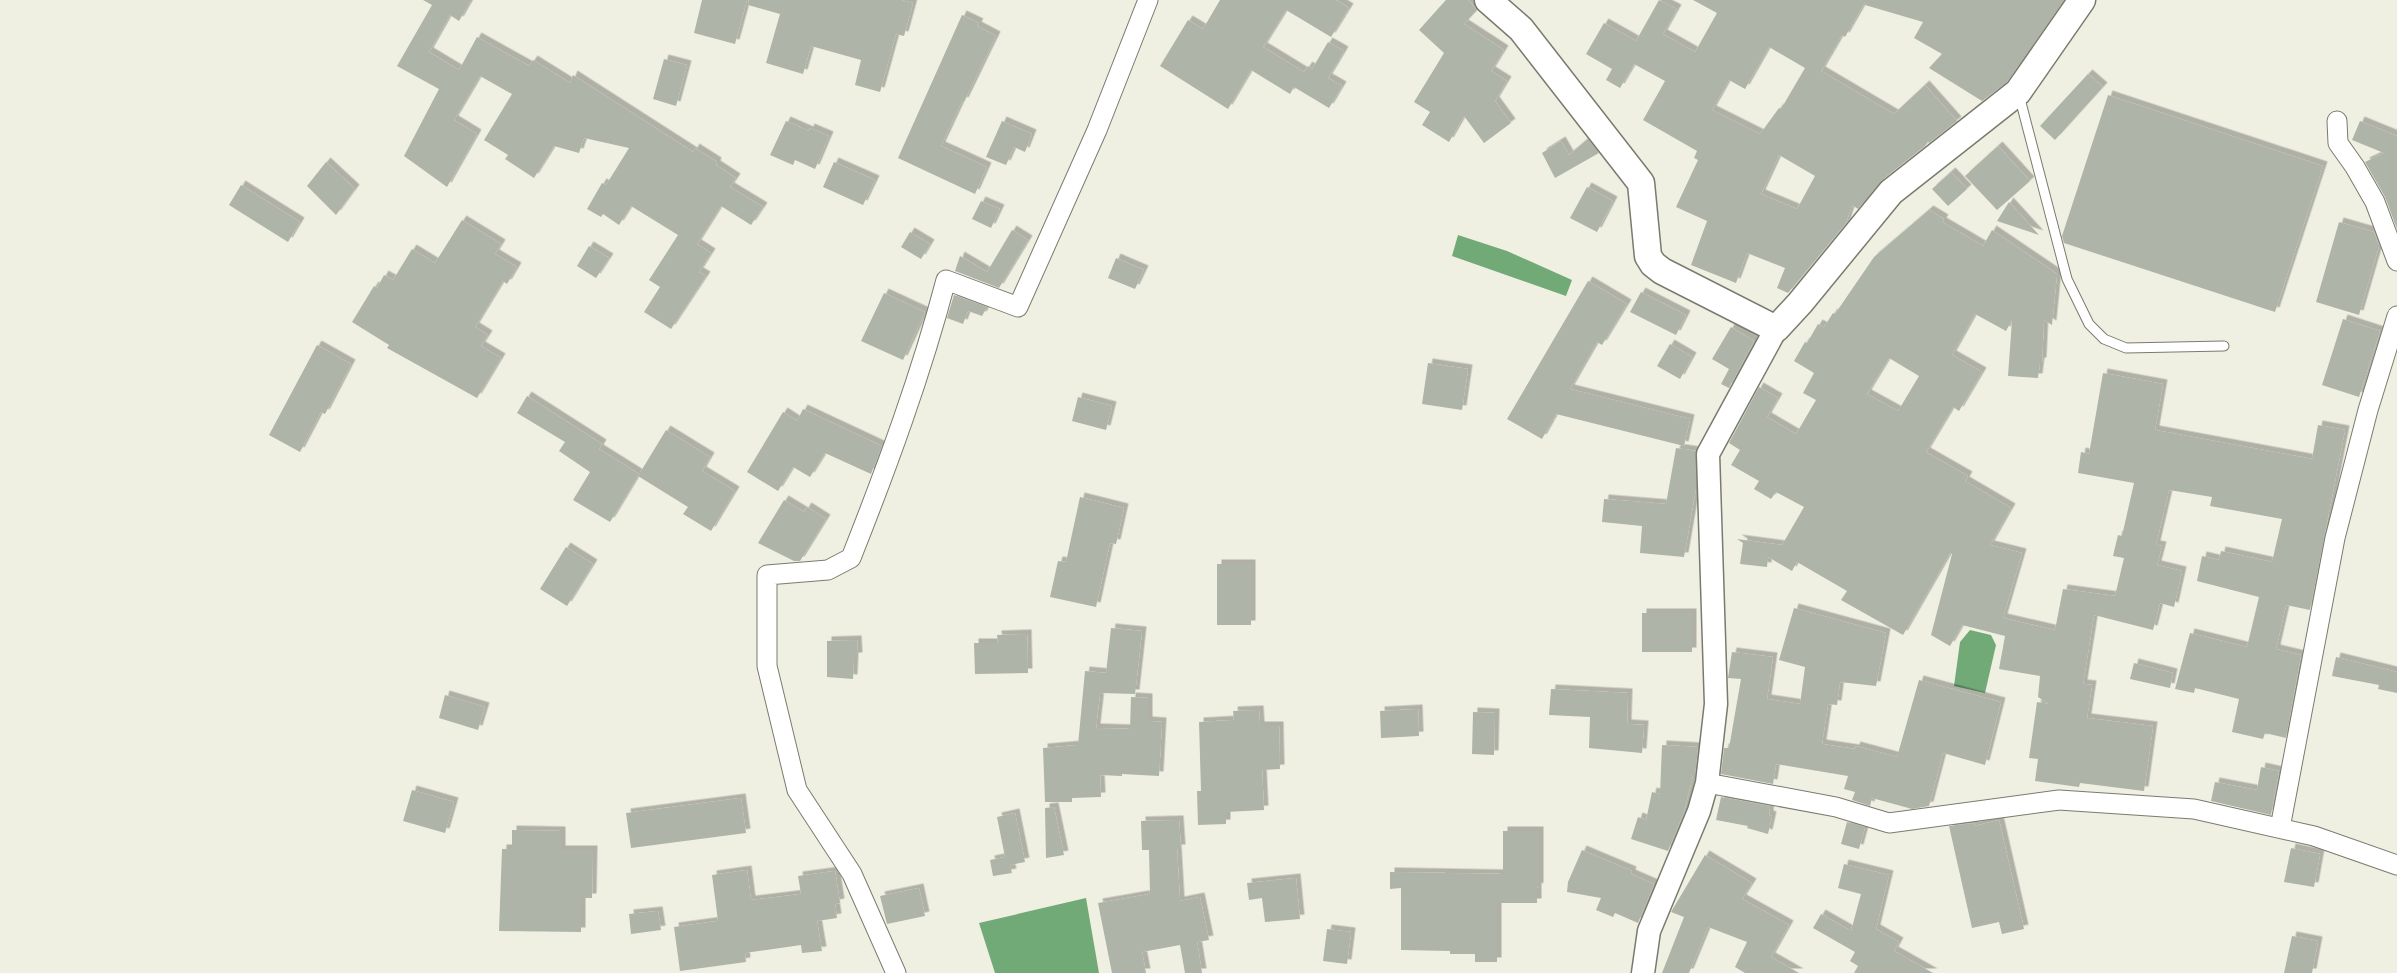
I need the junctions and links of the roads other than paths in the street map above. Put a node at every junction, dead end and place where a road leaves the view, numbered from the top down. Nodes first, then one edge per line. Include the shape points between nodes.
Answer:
1 (1148, 0) edge
2 (1488, 0) edge
3 (2082, 0) edge
4 (2018, 92) junction
5 (2337, 120) dead end
6 (2397, 261) edge
7 (2397, 316) edge
8 (1776, 329) junction
9 (2224, 346) dead end
10 (1707, 783) junction
11 (2280, 828) junction
12 (2397, 864) edge
13 (896, 973) edge
14 (1643, 973) edge

1 - 13 street via 1097,130 1018,307 946,280 932,334 888,464 851,558 828,570 767,575 767,666 797,790 852,874
2 - 8 main road via 1521,29 1641,182 1648,256 1653,264
3 - 4 main road
4 - 8 main road via 1891,192
4 - 9 lane via 2067,279 2089,324 2104,339 2126,348
5 - 6 street via 2338,142 2375,202
7 - 11 street via 2368,410 2335,538
8 - 10 street via 1708,454 1716,704
10 - 11 street via 1836,807 1889,823 2059,800 2194,809
10 - 14 street via 1699,811 1650,931
11 - 12 street

